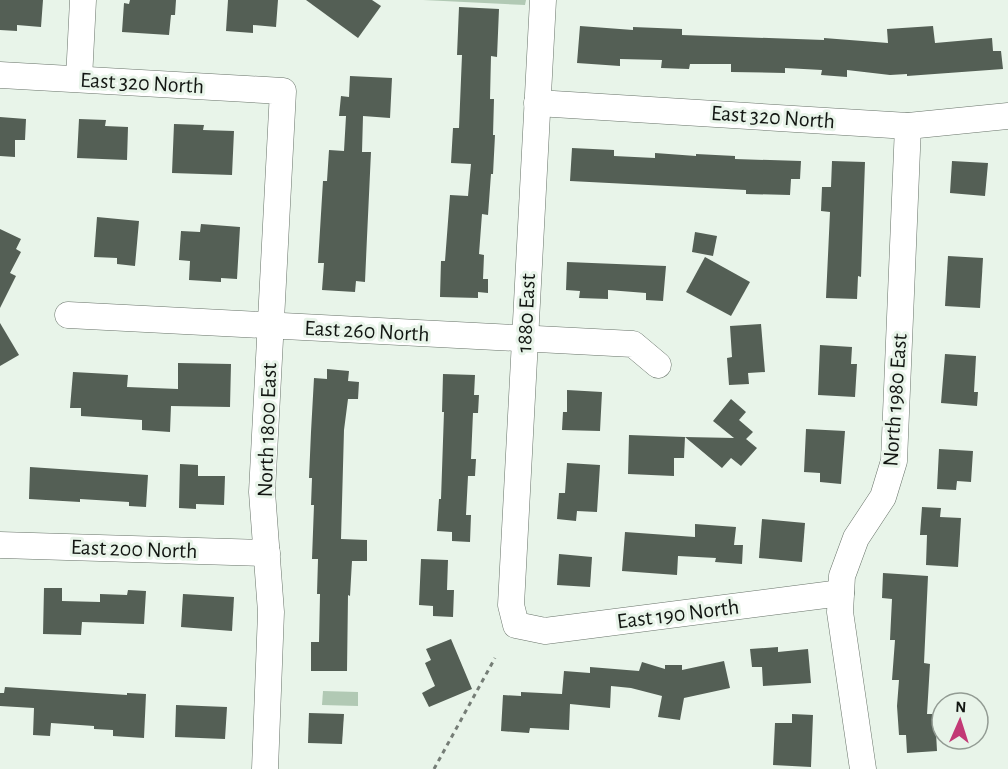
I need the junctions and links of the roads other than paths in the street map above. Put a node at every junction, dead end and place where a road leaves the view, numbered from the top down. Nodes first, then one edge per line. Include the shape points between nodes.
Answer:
1 (82, 0) edge
2 (543, 0) edge
3 (0, 75) edge
4 (79, 79) junction
5 (284, 91) joint
6 (537, 103) junction
7 (1008, 116) edge
8 (908, 126) junction
9 (68, 315) dead end
10 (271, 326) junction
11 (525, 339) junction
12 (658, 365) dead end
13 (0, 545) edge
14 (267, 553) junction
15 (841, 593) junction
16 (516, 625) joint
17 (265, 769) edge
18 (863, 769) edge

1 - 4 street
2 - 6 street, 1880 East
3 - 4 street, East 320 North
4 - 5 street, East 320 North
5 - 10 street, North 1800 East
6 - 8 street, East 320 North
6 - 11 street, 1880 East
7 - 8 street, East 320 North
8 - 15 street, North 1980 East via 894,461 884,497 856,538 842,576
9 - 10 street, East 260 North
10 - 11 street, East 260 North
10 - 14 street, North 1800 East via 262,492
11 - 12 street, East 260 North via 633,344
11 - 16 street, 1880 East via 511,604
13 - 14 street, East 200 North
14 - 17 street, North 1800 East via 271,612
15 - 16 street, East 190 North via 544,631
15 - 18 street, North 1980 East via 840,612

